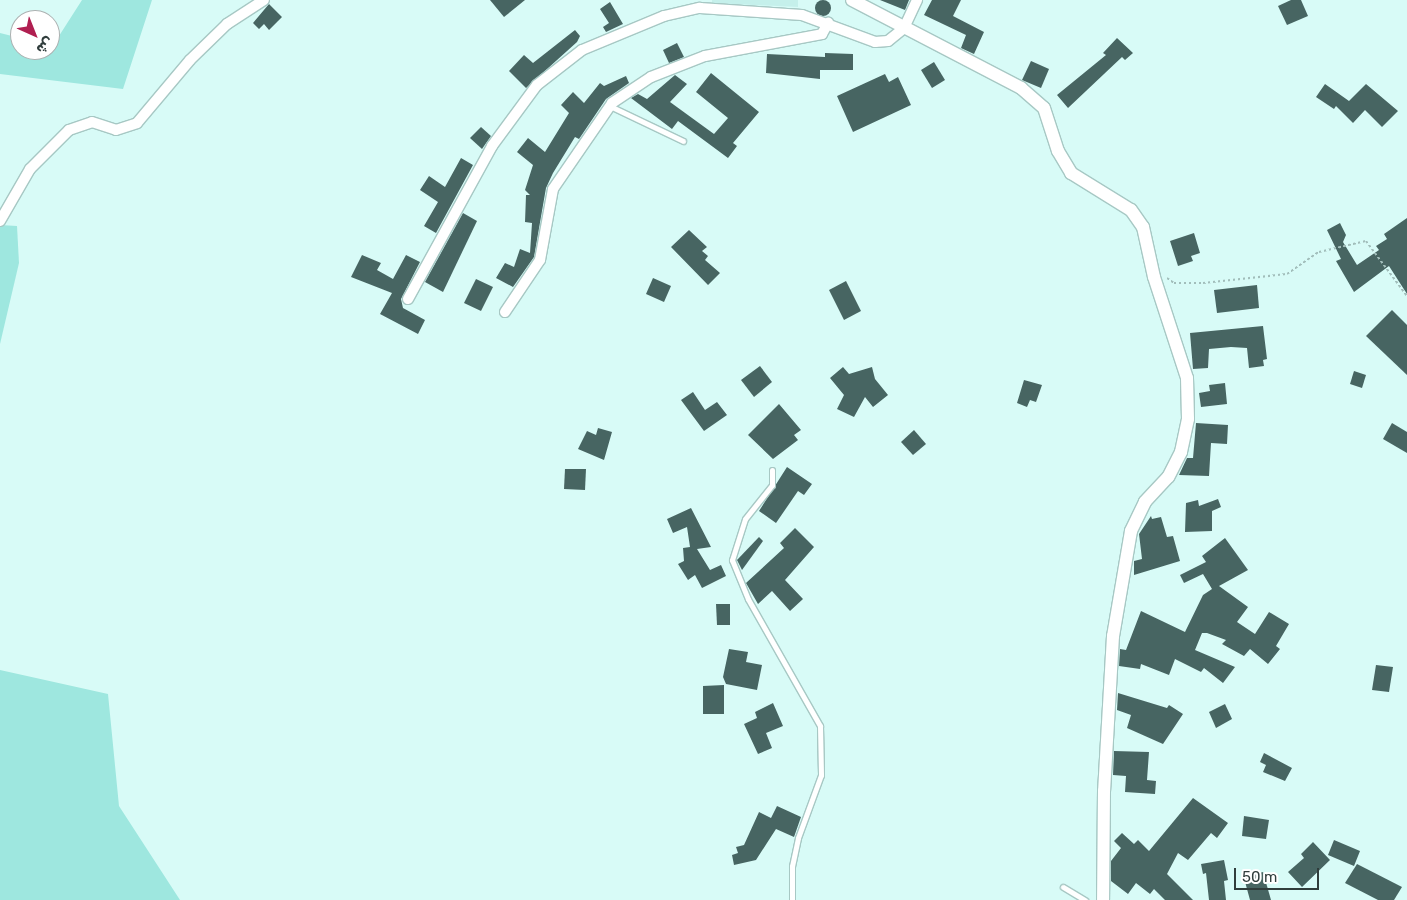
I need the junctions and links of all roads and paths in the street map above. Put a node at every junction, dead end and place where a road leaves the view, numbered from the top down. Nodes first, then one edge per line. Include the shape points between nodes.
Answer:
1 (264, 0) edge
2 (852, 0) edge
3 (917, 0) edge
4 (828, 23) junction
5 (904, 28) junction
6 (610, 106) junction
7 (684, 141) dead end
8 (0, 221) edge
9 (1152, 269) junction
10 (1407, 296) edge
11 (408, 299) dead end
12 (505, 312) dead end
13 (772, 470) dead end
14 (1063, 887) dead end
15 (792, 900) edge
16 (1085, 900) edge
17 (1103, 900) edge

1 - 8 street via 227,24 190,60 137,122 116,130 92,122 69,130 30,169
2 - 5 street
3 - 5 street
4 - 5 street via 875,42 888,41
4 - 6 street via 822,34 705,56 651,76 628,89
4 - 11 street via 802,15 700,8 664,16 582,50 537,86 506,125
5 - 9 street via 1021,88 1044,108 1058,151 1071,173 1131,210 1143,227
6 - 7 lane
6 - 12 street via 553,188 540,260
9 - 10 path via 1174,283 1287,274 1320,252 1366,240
9 - 17 street via 1187,378 1188,419 1182,452 1168,477 1145,502 1131,531 1124,563 1112,636 1104,791
13 - 15 lane via 772,485 745,519 732,560 748,599 820,726 821,775 798,838 792,866
14 - 16 lane

